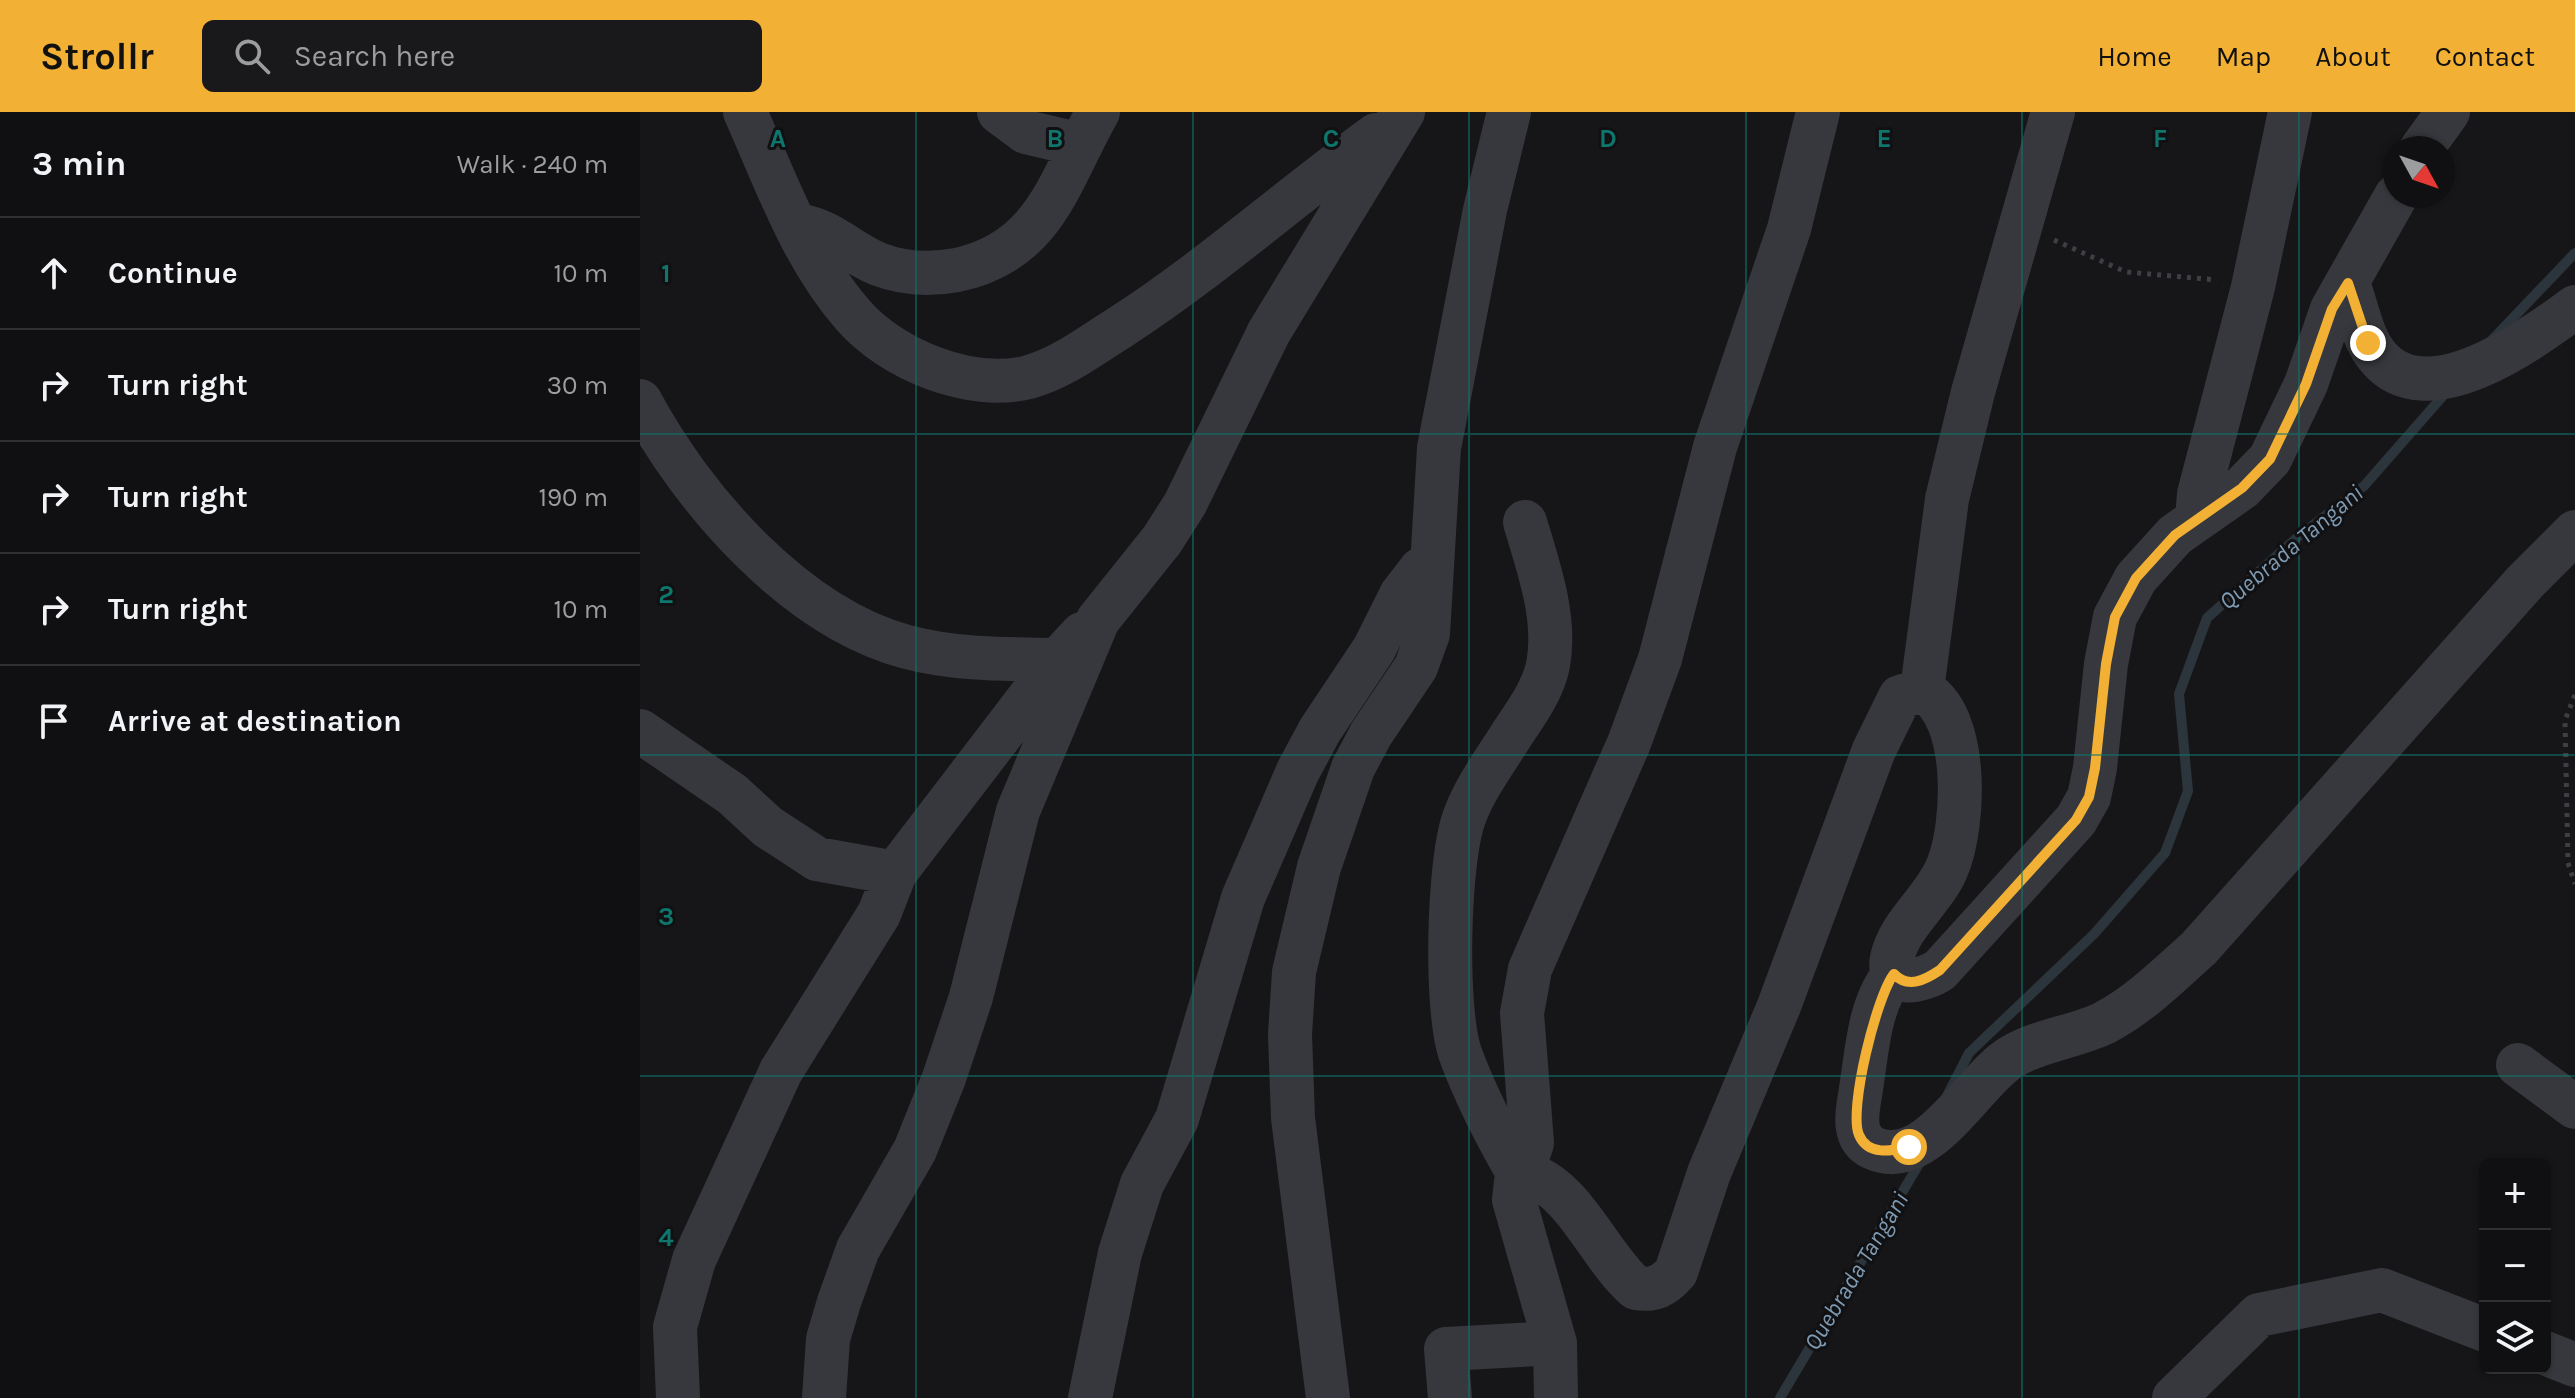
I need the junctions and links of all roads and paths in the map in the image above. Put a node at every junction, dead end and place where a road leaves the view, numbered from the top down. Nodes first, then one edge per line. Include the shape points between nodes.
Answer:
1 (745, 112) edge
2 (999, 112) edge
3 (1509, 112) edge
4 (1818, 112) edge
5 (2053, 112) edge
6 (2290, 112) edge
7 (2448, 112) edge
8 (1398, 121) edge
9 (1090, 129) edge
10 (2431, 136) edge
11 (2389, 208) edge
12 (2022, 221) junction
13 (795, 225) junction
14 (2348, 283) junction
15 (2253, 287) junction
16 (2575, 307) edge
17 (640, 401) edge
18 (2197, 518) junction
19 (1525, 522) dead end
20 (2575, 532) edge
21 (1429, 567) junction
22 (1098, 620) junction
23 (1058, 660) junction
24 (1922, 690) junction
25 (2575, 695) edge
26 (640, 731) edge
27 (895, 873) junction
28 (2575, 884) edge
29 (1894, 974) junction
30 (2518, 1065) dead end
31 (2575, 1107) edge
32 (1517, 1172) junction
33 (2479, 1328) edge
34 (1555, 1343) junction
35 (2551, 1355) edge
36 (2575, 1365) edge
37 (678, 1398) edge
38 (824, 1398) edge
39 (1090, 1398) edge
40 (1328, 1398) edge
41 (1450, 1398) edge
42 (1556, 1398) edge
43 (2174, 1398) edge

1 - 13 street
2 - 9 street via 1026,132
3 - 21 street via 1439,448
4 - 32 street via 1789,229 1715,447 1660,659 1530,969 1522,1013 1532,1143
5 - 12 street
6 - 15 street
7 - 10 street
8 - 13 street via 1146,311 1068,361 1028,377 956,375 885,343 853,316
8 - 22 street via 1269,332 1185,504
9 - 13 street via 1053,203 1026,236 1005,252 969,267 936,274 903,271 876,263 823,231
11 - 14 street
12 - 15 path via 2073,252 2126,272
12 - 24 street via 1947,499
14 - 16 street via 2368,343 2380,360 2411,378 2438,379 2464,372 2532,340
14 - 18 street via 2332,309 2306,384 2270,459 2242,488
15 - 18 street
17 - 23 street via 685,473 720,515 815,603 873,634 918,649 960,657
18 - 29 street via 2136,578 2115,617 2095,768 2089,797 2076,820 1940,970 1913,983
19 - 32 street via 1549,623 1548,665 1534,701 1464,819 1452,898 1450,969 1459,1049 1494,1134
20 - 29 street via 2199,948 2143,999 2103,1023 2013,1056 1936,1132 1889,1151 1867,1145 1858,1134 1857,1114 1877,1007
21 - 39 street via 1421,569 1401,595 1374,649 1320,730 1243,898 1177,1119 1142,1184 1120,1253
21 - 40 street via 1428,634 1416,667 1353,768 1319,867 1294,972 1293,1118
22 - 23 street
22 - 38 street via 1018,811 971,997 944,1078 915,1150 858,1249 839,1302 828,1339
23 - 27 street
24 - 29 street via 1943,707 1955,734 1958,817 1947,868 1897,942
24 - 32 street via 1900,697 1874,750 1779,1006 1694,1211 1676,1272 1662,1286 1636,1288 1549,1184
25 - 28 path via 2565,720 2568,863
26 - 27 street via 817,859
27 - 37 street via 879,914 781,1071 694,1260 675,1327
30 - 31 street
32 - 34 street via 1514,1200
33 - 43 street via 2382,1290 2259,1315
34 - 41 street via 1446,1349
34 - 42 street
35 - 36 street

